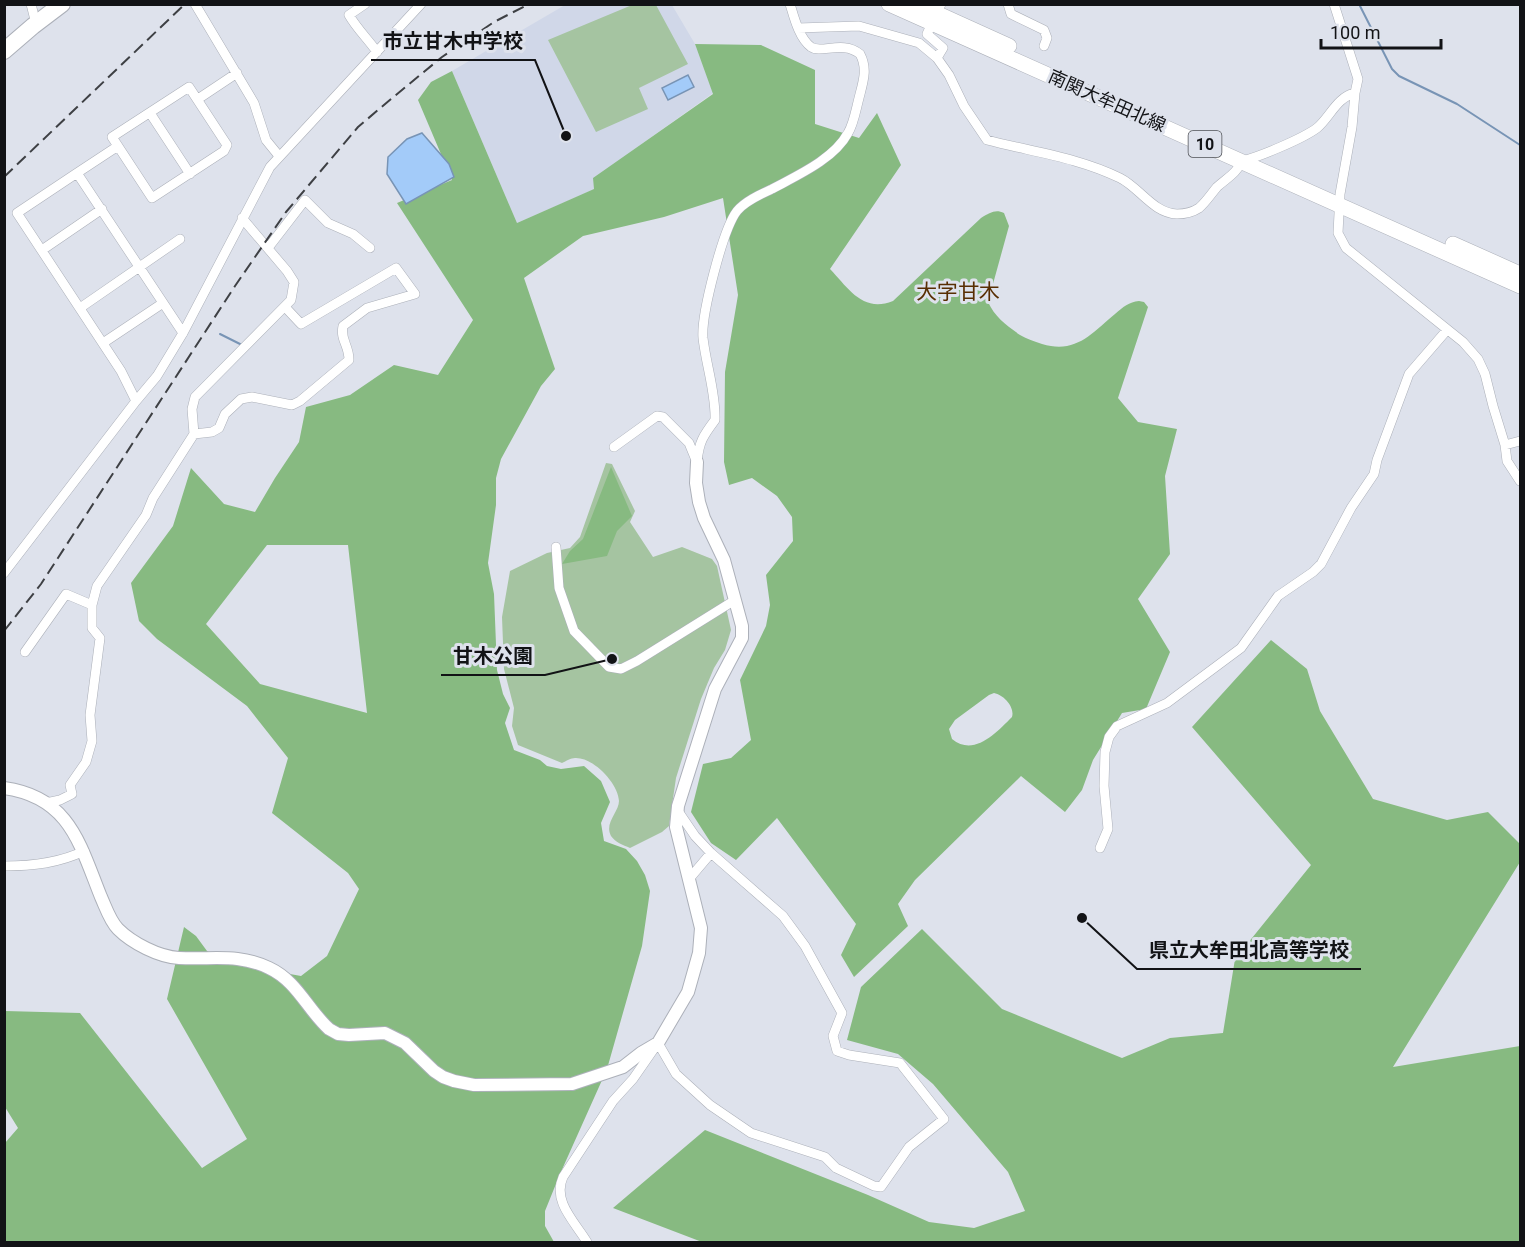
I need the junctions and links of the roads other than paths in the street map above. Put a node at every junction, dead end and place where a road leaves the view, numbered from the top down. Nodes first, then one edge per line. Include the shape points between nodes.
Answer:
1 (31, 4) edge
2 (62, 4) edge
3 (195, 4) edge
4 (364, 4) edge
5 (421, 4) edge
6 (790, 4) edge
7 (890, 4) edge
8 (916, 4) edge
9 (1008, 4) edge
10 (1334, 4) edge
11 (936, 14) edge
12 (36, 24) junction
13 (798, 28) junction
14 (1044, 46) dead end
15 (4, 51) edge
16 (377, 52) junction
17 (937, 58) junction
18 (237, 73) junction
19 (1355, 93) junction
20 (198, 99) junction
21 (150, 113) junction
22 (118, 146) junction
23 (279, 156) junction
24 (1258, 157) junction
25 (1242, 161) junction
26 (77, 172) junction
27 (190, 174) junction
28 (1340, 200) junction
29 (102, 209) junction
30 (242, 218) junction
31 (180, 239) dead end
32 (268, 248) junction
33 (370, 248) dead end
34 (42, 250) junction
35 (139, 266) junction
36 (1521, 274) edge
37 (1521, 286) edge
38 (163, 303) junction
39 (80, 308) junction
40 (285, 308) junction
41 (1448, 330) junction
42 (183, 333) junction
43 (103, 344) junction
44 (136, 401) junction
45 (194, 434) junction
46 (1521, 441) edge
47 (1505, 445) junction
48 (614, 447) dead end
49 (697, 462) junction
50 (1521, 481) edge
51 (556, 547) dead end
52 (4, 573) edge
53 (735, 600) junction
54 (92, 605) junction
55 (25, 652) dead end
56 (4, 788) edge
57 (46, 803) junction
58 (678, 811) junction
59 (1100, 848) dead end
60 (84, 851) junction
61 (711, 853) junction
62 (4, 866) edge
63 (689, 879) junction
64 (658, 1043) junction
65 (587, 1242) edge

1 - 12 street
2 - 12 highway
3 - 18 street
4 - 16 street via 349,15
5 - 16 street
6 - 13 street
7 - 11 main road, 南関大牟田北線 / 10
8 - 11 main road, 南関大牟田北線 / 10
9 - 14 street via 1011,14 1044,30
10 - 19 street via 1358,80
11 - 17 street via 927,34 943,48
11 - 24 main road, 南関大牟田北線 / 10
11 - 25 main road, 南関大牟田北線 / 10
12 - 15 highway
13 - 17 street via 859,26 919,44
13 - 49 street via 809,46 816,49 846,47 860,54 864,80 850,130 842,143 831,154 737,211 726,236 703,317 715,420 702,436
16 - 23 street
17 - 25 street via 987,140 1096,167 1122,179 1166,213 1180,214 1199,208
18 - 20 street
18 - 23 street via 254,103 266,140
19 - 24 street via 1340,101 1315,129
19 - 28 street
20 - 21 street via 189,87
20 - 27 street via 227,145
21 - 22 street via 112,137
21 - 27 street
22 - 26 street
22 - 27 street via 152,198
23 - 30 street
24 - 25 street
24 - 28 main road, 南関大牟田北線 / 10
25 - 28 main road, 南関大牟田北線 / 10
26 - 29 street
26 - 34 street via 17,213
28 - 36 main road, 南関大牟田北線 / 10
28 - 37 main road, 南関大牟田北線 / 10
28 - 41 street via 1338,233 1346,248
29 - 34 street
29 - 35 street
30 - 32 street
30 - 42 street
31 - 35 street
32 - 33 street via 305,200 328,223 353,234
32 - 40 street via 294,282 291,300
34 - 39 street
35 - 38 street
35 - 39 street
38 - 42 street
38 - 43 street
39 - 43 street
40 - 45 street via 195,397
40 - 45 street via 301,324 396,268 415,294 367,308 343,327 341,334 349,360 300,401 292,405 252,397 241,399 225,414 219,428
41 - 47 street via 1463,342 1485,374
41 - 59 street via 1409,374 1374,474 1321,564 1278,596 1241,648 1167,703 1117,726 1109,737 1104,786 1108,830
42 - 44 street via 157,376
43 - 44 street
44 - 52 street
45 - 54 street via 146,515 97,586
46 - 47 street
47 - 50 street via 1508,462
48 - 49 street via 657,416 663,417 689,443
49 - 53 street via 699,502 724,560
51 - 53 street via 559,588 574,632 609,667 621,669 637,661
53 - 58 street via 742,638 716,689
54 - 55 street via 66,594
54 - 57 street via 92,627 100,638 90,715 92,741 86,762 70,785 72,794
56 - 57 street
57 - 60 street via 71,826
58 - 61 street
58 - 63 street via 676,827
60 - 62 street via 68,859
60 - 64 street via 110,917 127,937 176,958 234,957 267,967 287,978 329,1029 338,1034 377,1032 394,1036 434,1071 454,1081 474,1085 572,1084 624,1068
61 - 63 street
61 - 64 street via 783,916 805,946 843,1013 833,1036 837,1050 900,1063 944,1119 909,1147 881,1187 874,1186 836,1168 825,1157 751,1133 710,1105 676,1074
63 - 64 street via 701,928 699,952 688,992
64 - 65 street via 613,1101 558,1187 567,1212

